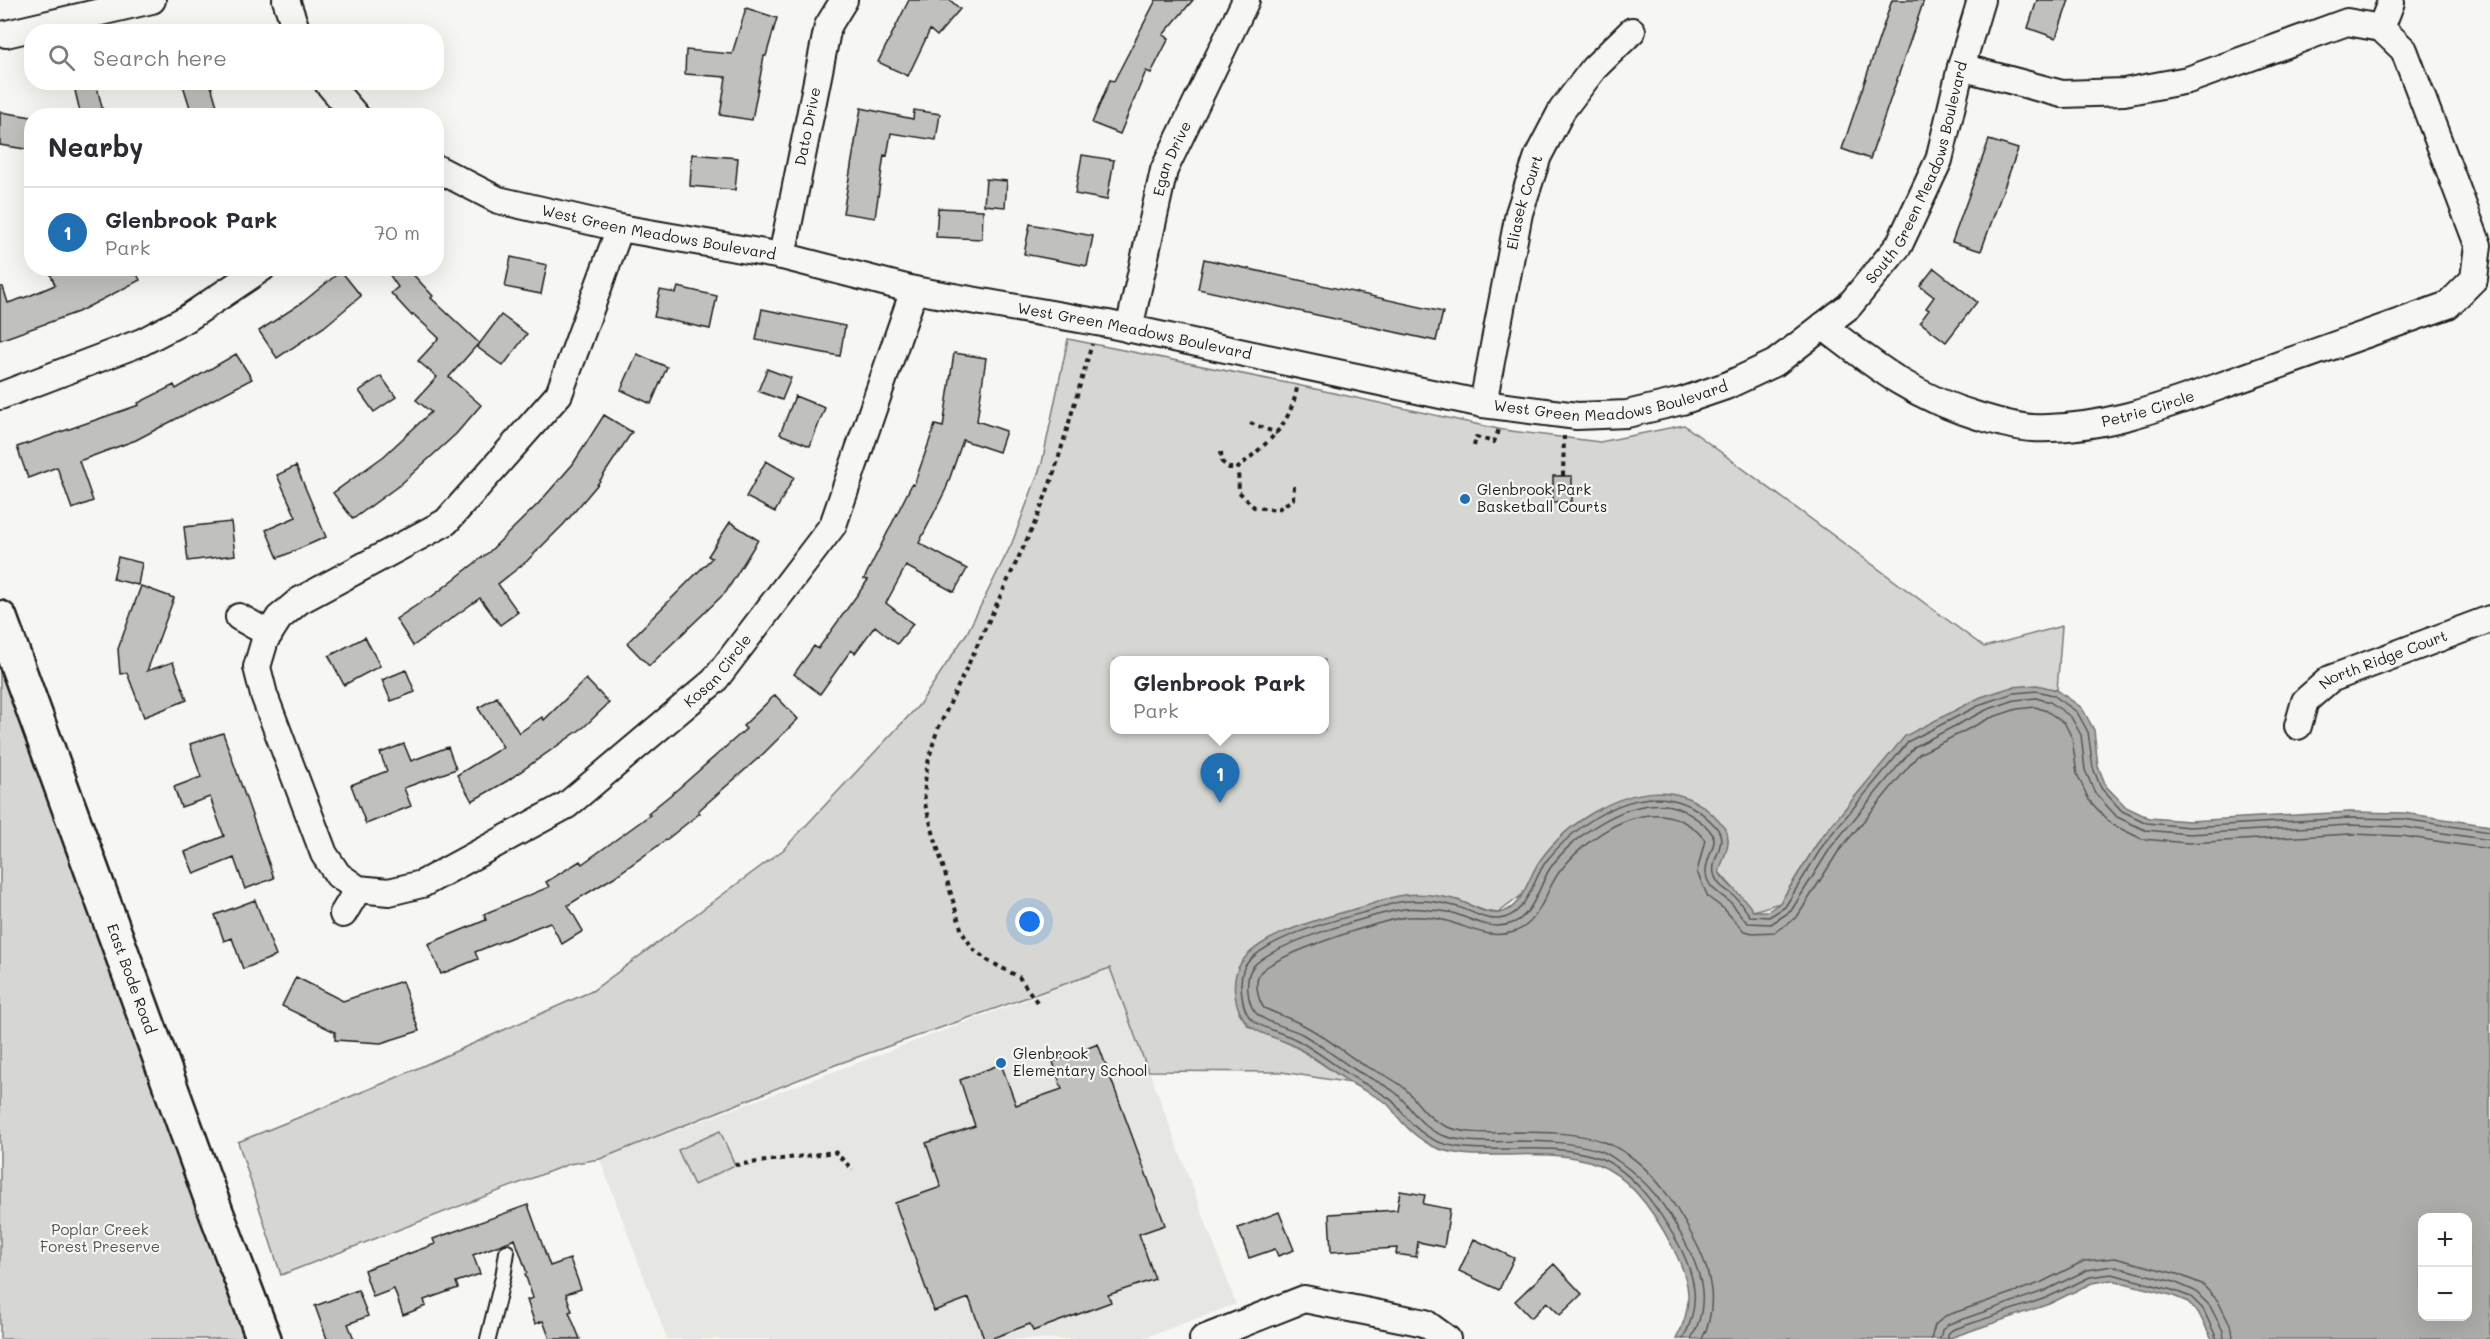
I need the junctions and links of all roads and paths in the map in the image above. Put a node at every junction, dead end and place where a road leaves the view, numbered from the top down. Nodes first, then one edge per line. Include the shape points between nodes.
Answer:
1 (152, 0) edge
2 (286, 0) edge
3 (844, 0) edge
4 (1246, 0) edge
5 (1981, 0) edge
6 (2391, 2) dead end
7 (49, 24) edge
8 (294, 24) edge
9 (2381, 28) junction
10 (24, 30) edge
11 (1632, 31) dead end
12 (6, 34) dead end
13 (1960, 67) junction
14 (334, 90) edge
15 (349, 108) edge
16 (444, 172) edge
17 (620, 228) junction
18 (782, 256) junction
19 (250, 276) edge
20 (2482, 282) edge
21 (914, 290) junction
22 (1118, 326) junction
23 (1823, 326) junction
24 (1301, 364) junction
25 (0, 396) edge
26 (1483, 404) junction
27 (1564, 414) junction
28 (1250, 423) dead end
29 (1278, 433) junction
30 (1221, 452) dead end
31 (1238, 468) junction
32 (1563, 476) dead end
33 (1294, 486) dead end
34 (239, 617) dead end
35 (0, 618) edge
36 (2490, 619) edge
37 (269, 634) junction
38 (2298, 726) dead end
39 (358, 889) junction
40 (343, 914) dead end
41 (1037, 1002) dead end
42 (735, 1165) dead end
43 (853, 1170) dead end
44 (507, 1252) dead end
45 (264, 1339) edge
46 (488, 1339) edge
47 (1203, 1339) edge
48 (1447, 1339) edge

1 - 7 street
2 - 8 street
3 - 18 street, Dato Drive via 828,26
4 - 22 street, Egan Drive via 1164,170
5 - 13 street, South Green Meadows Boulevard
6 - 9 street
9 - 13 street via 2347,22 2188,80 2124,92 2061,94
9 - 20 street, Petrie Circle via 2404,50 2478,244
10 - 12 street
11 - 26 street, Eliasek Court via 1594,68 1569,101 1538,156 1519,213
13 - 23 street, South Green Meadows Boulevard via 1939,160 1899,245 1849,306
14 - 15 street
16 - 17 street, West Green Meadows Boulevard via 498,200
17 - 18 street, West Green Meadows Boulevard
17 - 37 street via 559,393 446,522 299,601 279,618
18 - 21 street, West Green Meadows Boulevard
19 - 25 street via 186,319 142,342
20 - 23 street, Petrie Circle via 2448,305 2166,405 2105,423 2031,428 1994,421 1917,394
21 - 22 street, West Green Meadows Boulevard
21 - 39 street, Kosan Circle via 833,525 714,681 567,806 422,884 389,892
22 - 24 street, West Green Meadows Boulevard
22 - 41 path via 1093,342 1038,516 937,731 923,784 924,804 962,932 974,950 1019,977
23 - 27 street, West Green Meadows Boulevard via 1775,363 1682,401 1627,414
24 - 26 street, West Green Meadows Boulevard
24 - 29 path via 1294,401
26 - 27 street, West Green Meadows Boulevard
27 - 32 path
28 - 29 path
29 - 31 path
30 - 31 path via 1222,462 1229,468
31 - 33 path via 1239,492 1254,507 1277,510 1293,499
34 - 37 street
35 - 45 street, East Bode Road
36 - 38 street, North Ridge Court via 2330,679 2305,701
37 - 39 street via 257,667 264,695 324,854 338,875
39 - 40 street
42 - 43 path via 835,1152
44 - 46 lane
47 - 48 street via 1304,1299 1425,1323

